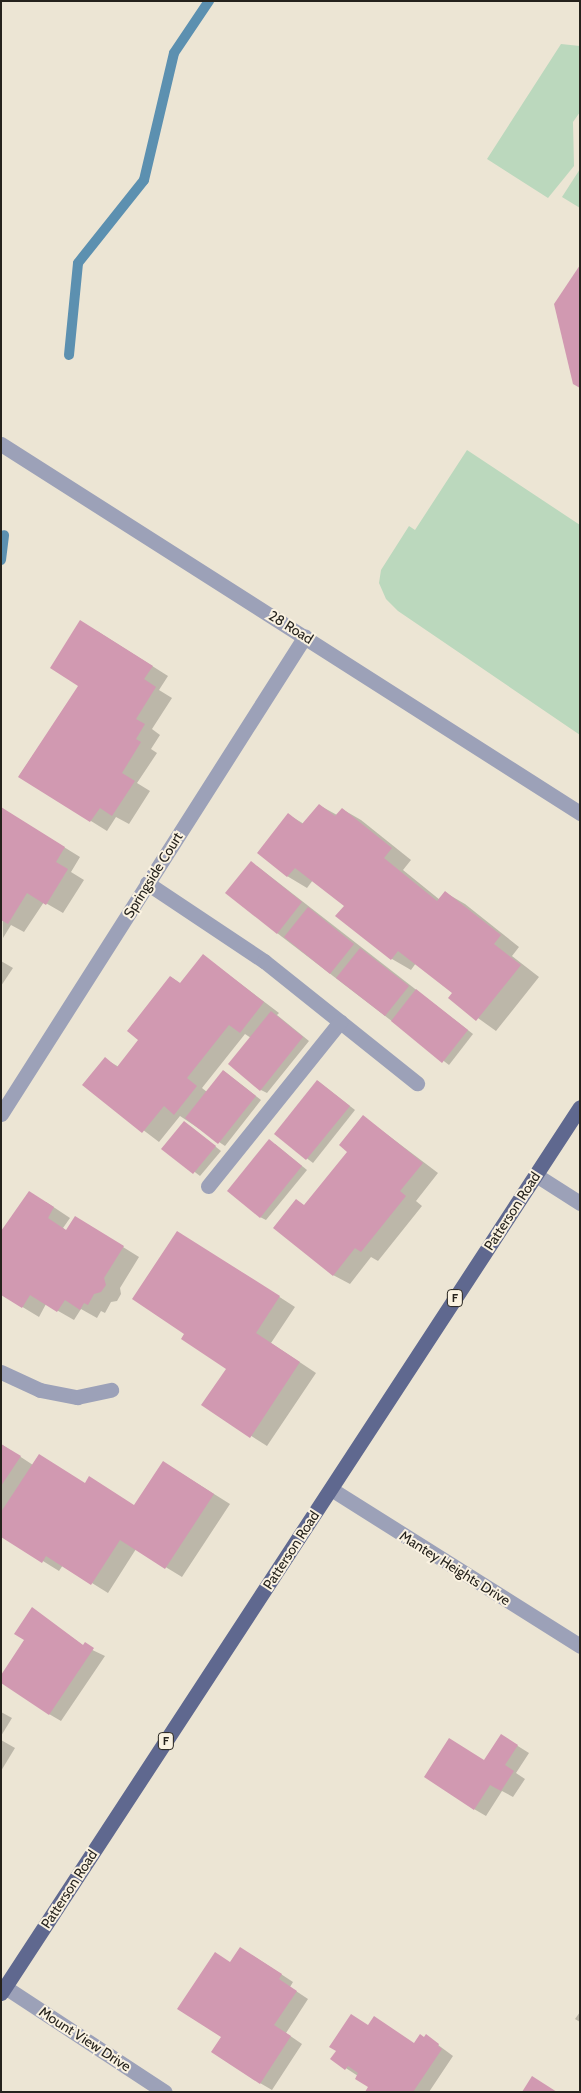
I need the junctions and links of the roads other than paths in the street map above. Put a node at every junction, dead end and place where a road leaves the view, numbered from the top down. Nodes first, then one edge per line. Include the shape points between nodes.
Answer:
1 (1, 444) edge
2 (305, 636) junction
3 (580, 813) edge
4 (148, 883) junction
5 (340, 1022) junction
6 (418, 1083) dead end
7 (580, 1108) edge
8 (1, 1114) edge
9 (536, 1175) junction
10 (208, 1186) dead end
11 (580, 1203) edge
12 (1, 1372) edge
13 (111, 1390) dead end
14 (331, 1489) junction
15 (580, 1646) edge
16 (3, 1990) edge
17 (165, 2092) edge

1 - 2 street, 28 Road
2 - 3 street, 28 Road
2 - 4 street, Springside Court
4 - 5 street via 264,961
4 - 8 street, Springside Court
5 - 6 street
5 - 10 street
7 - 9 main road, Patterson Road / F
9 - 11 street
9 - 14 main road, Patterson Road / F
12 - 13 street via 40,1390 77,1397
14 - 15 street, Mantey Heights Drive
14 - 16 main road, Patterson Road / F
16 - 17 street, Mount View Drive

